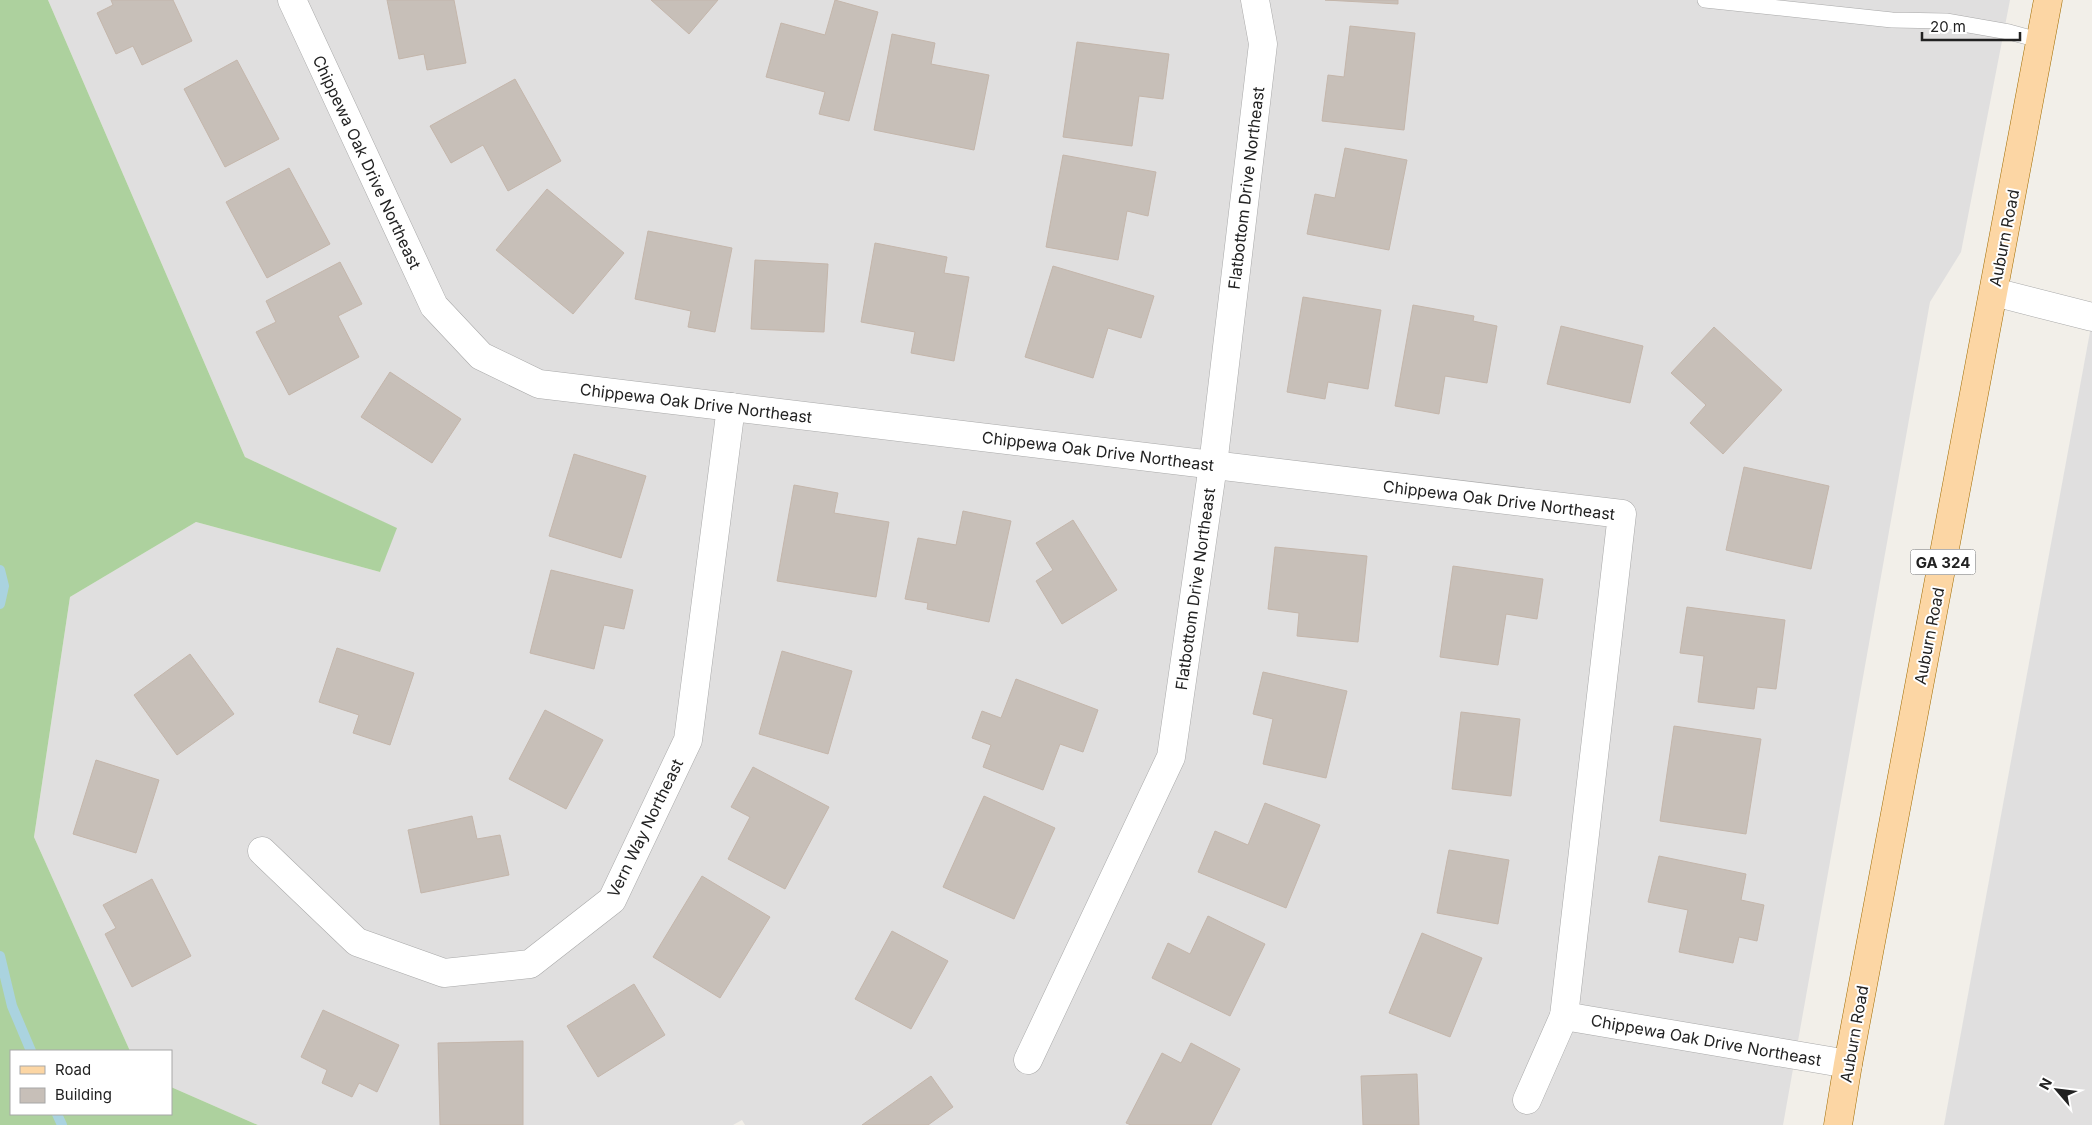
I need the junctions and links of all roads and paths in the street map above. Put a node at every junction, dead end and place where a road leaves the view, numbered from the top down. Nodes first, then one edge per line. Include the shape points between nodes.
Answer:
1 (292, 0) edge
2 (1255, 0) edge
3 (1704, 0) edge
4 (2048, 0) edge
5 (2042, 41) junction
6 (1994, 292) junction
7 (2092, 317) edge
8 (731, 407) junction
9 (1213, 464) junction
10 (262, 851) dead end
11 (1564, 1016) junction
12 (1028, 1060) dead end
13 (1848, 1064) junction
14 (1527, 1100) dead end
15 (1838, 1125) edge

1 - 8 street, Chippewa Oak Drive Northeast via 434,306 481,356 538,384
2 - 9 street, Flatbottom Drive Northeast via 1263,44
3 - 5 lane via 1892,20 1946,21
4 - 5 main road, Auburn Road / GA 324
5 - 6 main road, Auburn Road / GA 324
6 - 7 street
6 - 13 main road, Auburn Road / GA 324
8 - 9 street, Chippewa Oak Drive Northeast
8 - 10 street, Vern Way Northeast via 688,740 612,900 530,964 444,974 357,942
9 - 11 street, Chippewa Oak Drive Northeast via 1622,514
9 - 12 street, Flatbottom Drive Northeast via 1171,757
11 - 13 street, Chippewa Oak Drive Northeast
11 - 14 street, Chippewa Oak Drive Northeast
13 - 15 main road, Auburn Road / GA 324

